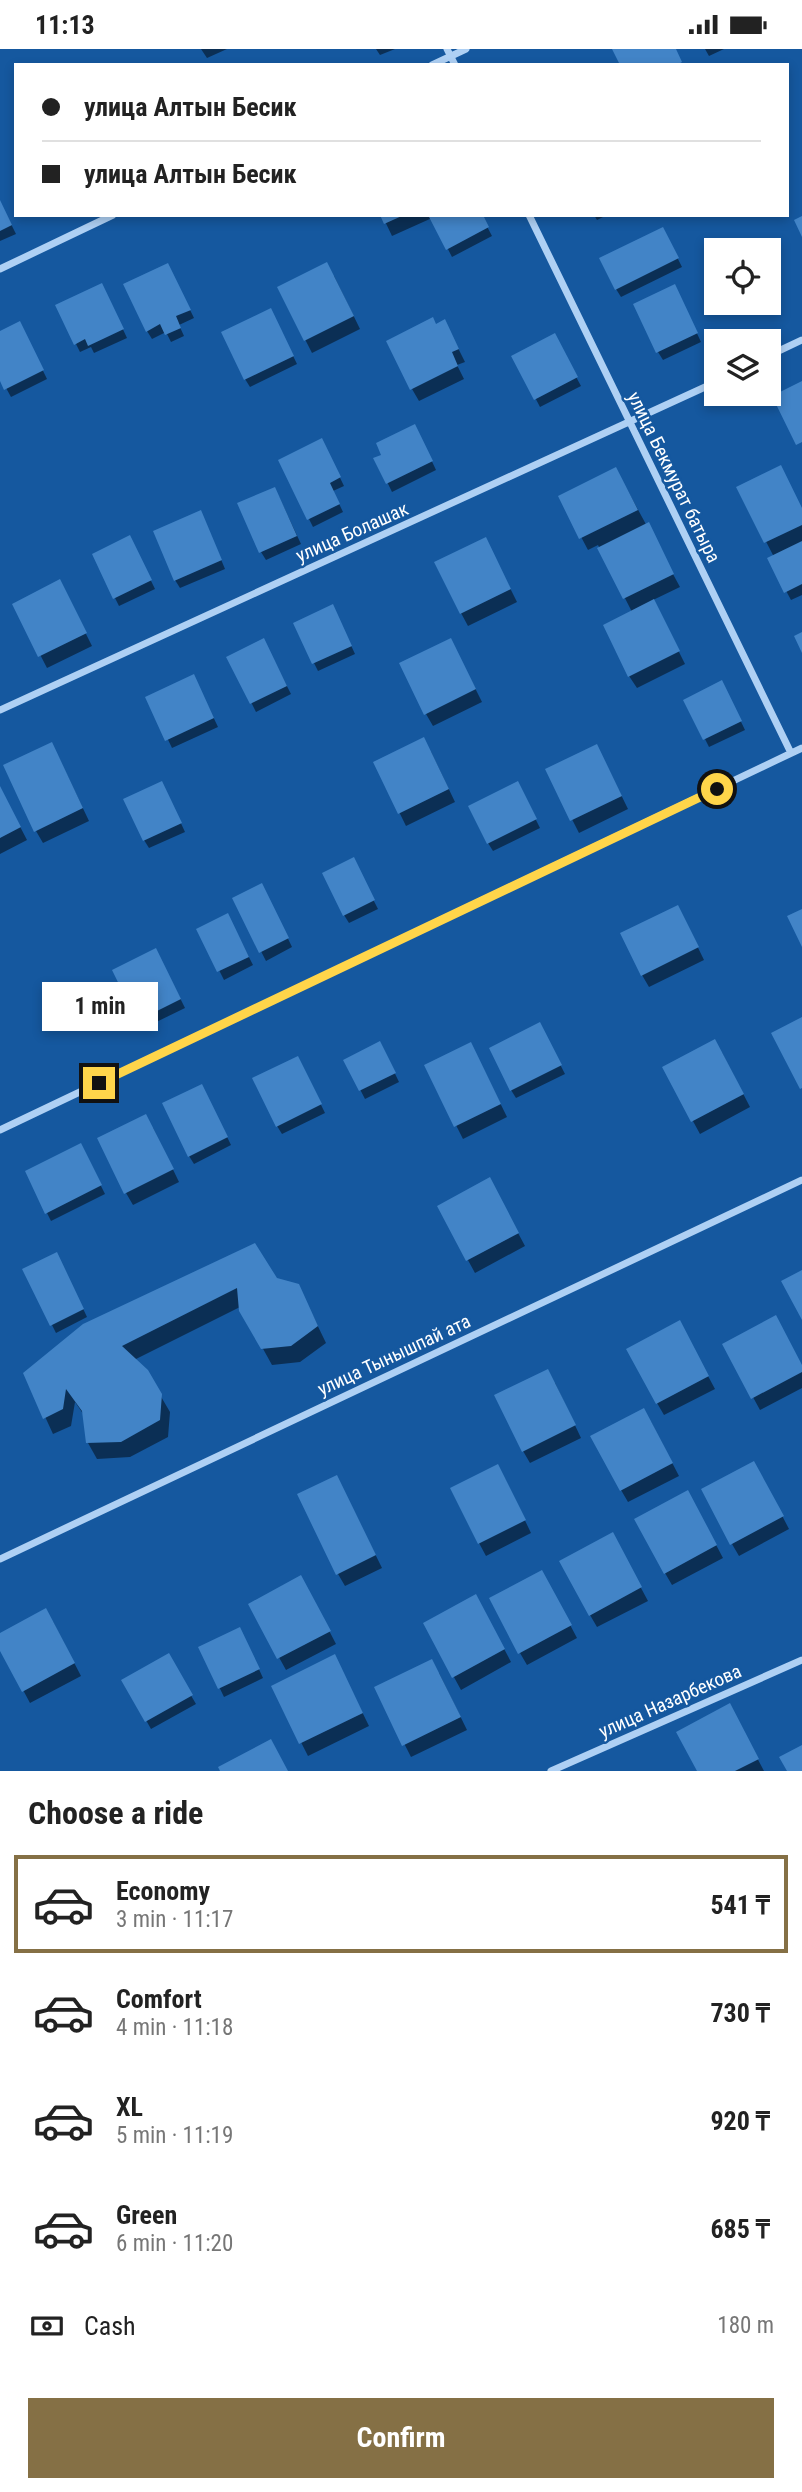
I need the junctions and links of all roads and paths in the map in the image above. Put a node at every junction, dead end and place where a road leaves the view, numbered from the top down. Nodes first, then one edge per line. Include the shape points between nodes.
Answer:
1 (466, 49) edge
2 (449, 53) edge
3 (109, 217) edge
4 (530, 217) edge
5 (0, 268) edge
6 (802, 340) edge
7 (781, 350) edge
8 (704, 388) edge
9 (631, 423) junction
10 (0, 710) edge
11 (802, 748) edge
12 (791, 753) junction
13 (0, 1130) edge
14 (802, 1180) edge
15 (0, 1559) edge
16 (802, 1660) edge
17 (551, 1771) edge

1 - 2 street
3 - 5 street
4 - 9 street, улица Бекмурат батыра
6 - 7 street
8 - 9 street, улица Болашак
9 - 10 street, улица Болашак
9 - 12 street, улица Бекмурат батыра
11 - 12 street
12 - 13 street
14 - 15 street, улица Тынышпай ата
16 - 17 street, улица Назарбекова

